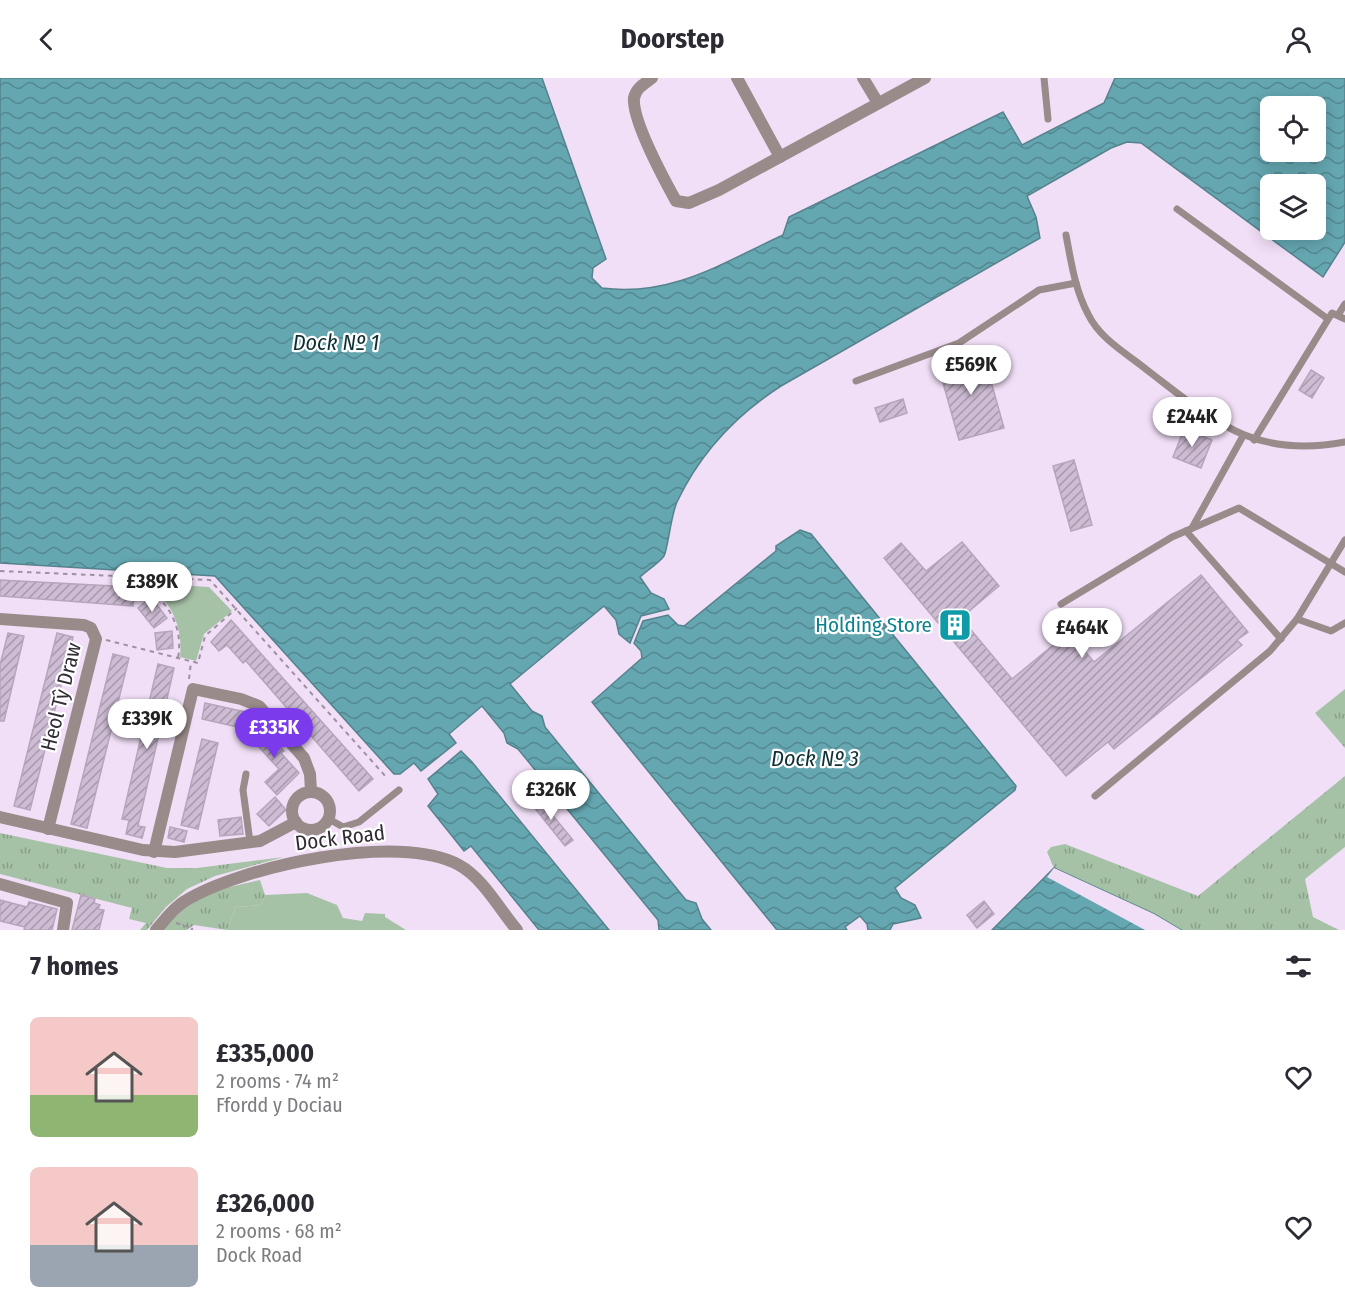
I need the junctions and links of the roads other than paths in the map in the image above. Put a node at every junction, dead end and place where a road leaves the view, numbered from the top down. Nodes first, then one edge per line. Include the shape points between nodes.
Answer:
1 (652, 78) edge
2 (737, 78) edge
3 (863, 78) edge
4 (925, 78) edge
5 (1044, 78) edge
6 (878, 103) junction
7 (1048, 119) dead end
8 (780, 157) junction
9 (1177, 209) dead end
10 (1066, 235) dead end
11 (1076, 284) junction
12 (1345, 304) edge
13 (1342, 317) edge
14 (1328, 320) junction
15 (856, 381) dead end
16 (1244, 436) junction
17 (1254, 440) junction
18 (1345, 442) edge
19 (1189, 530) junction
20 (1345, 540) edge
21 (1331, 563) junction
22 (1345, 572) edge
23 (1061, 604) dead end
24 (0, 619) edge
25 (1297, 619) junction
26 (1345, 623) edge
27 (1281, 639) junction
28 (246, 774) dead end
29 (399, 790) dead end
30 (311, 791) junction
31 (1095, 796) dead end
32 (0, 817) edge
33 (329, 819) junction
34 (296, 822) junction
35 (48, 829) junction
36 (250, 842) junction
37 (154, 852) junction
38 (0, 884) edge
39 (63, 930) edge
40 (156, 930) edge
41 (517, 930) edge

1 - 8 street via 636,90 634,101 655,162 676,201 689,203
2 - 8 street
3 - 6 street
4 - 6 street
5 - 7 lane
6 - 8 street
9 - 14 lane
10 - 11 lane
11 - 15 lane via 1039,290 959,343
11 - 16 lane via 1099,332 1204,414
12 - 13 lane
13 - 14 lane via 1332,313
14 - 17 lane
16 - 17 lane
16 - 19 lane
17 - 18 lane via 1294,446
19 - 21 lane via 1239,508
19 - 23 lane
19 - 27 lane
20 - 21 lane
21 - 22 lane
21 - 25 lane
24 - 35 street, Heol Tŷ Draw via 84,624 96,639
25 - 26 lane via 1331,631
25 - 27 lane
27 - 31 lane
28 - 36 lane via 243,790
29 - 33 lane via 359,822 343,826
30 - 33 street via 328,801
30 - 34 street via 300,795 293,805
30 - 37 street via 304,758 259,706 193,689
32 - 35 street
33 - 34 street via 313,830
34 - 36 street via 267,838
35 - 37 street
36 - 37 street
38 - 39 street via 67,903
40 - 41 street, Dock Road via 179,905 219,885 315,857 386,851 419,852 459,865 475,878

